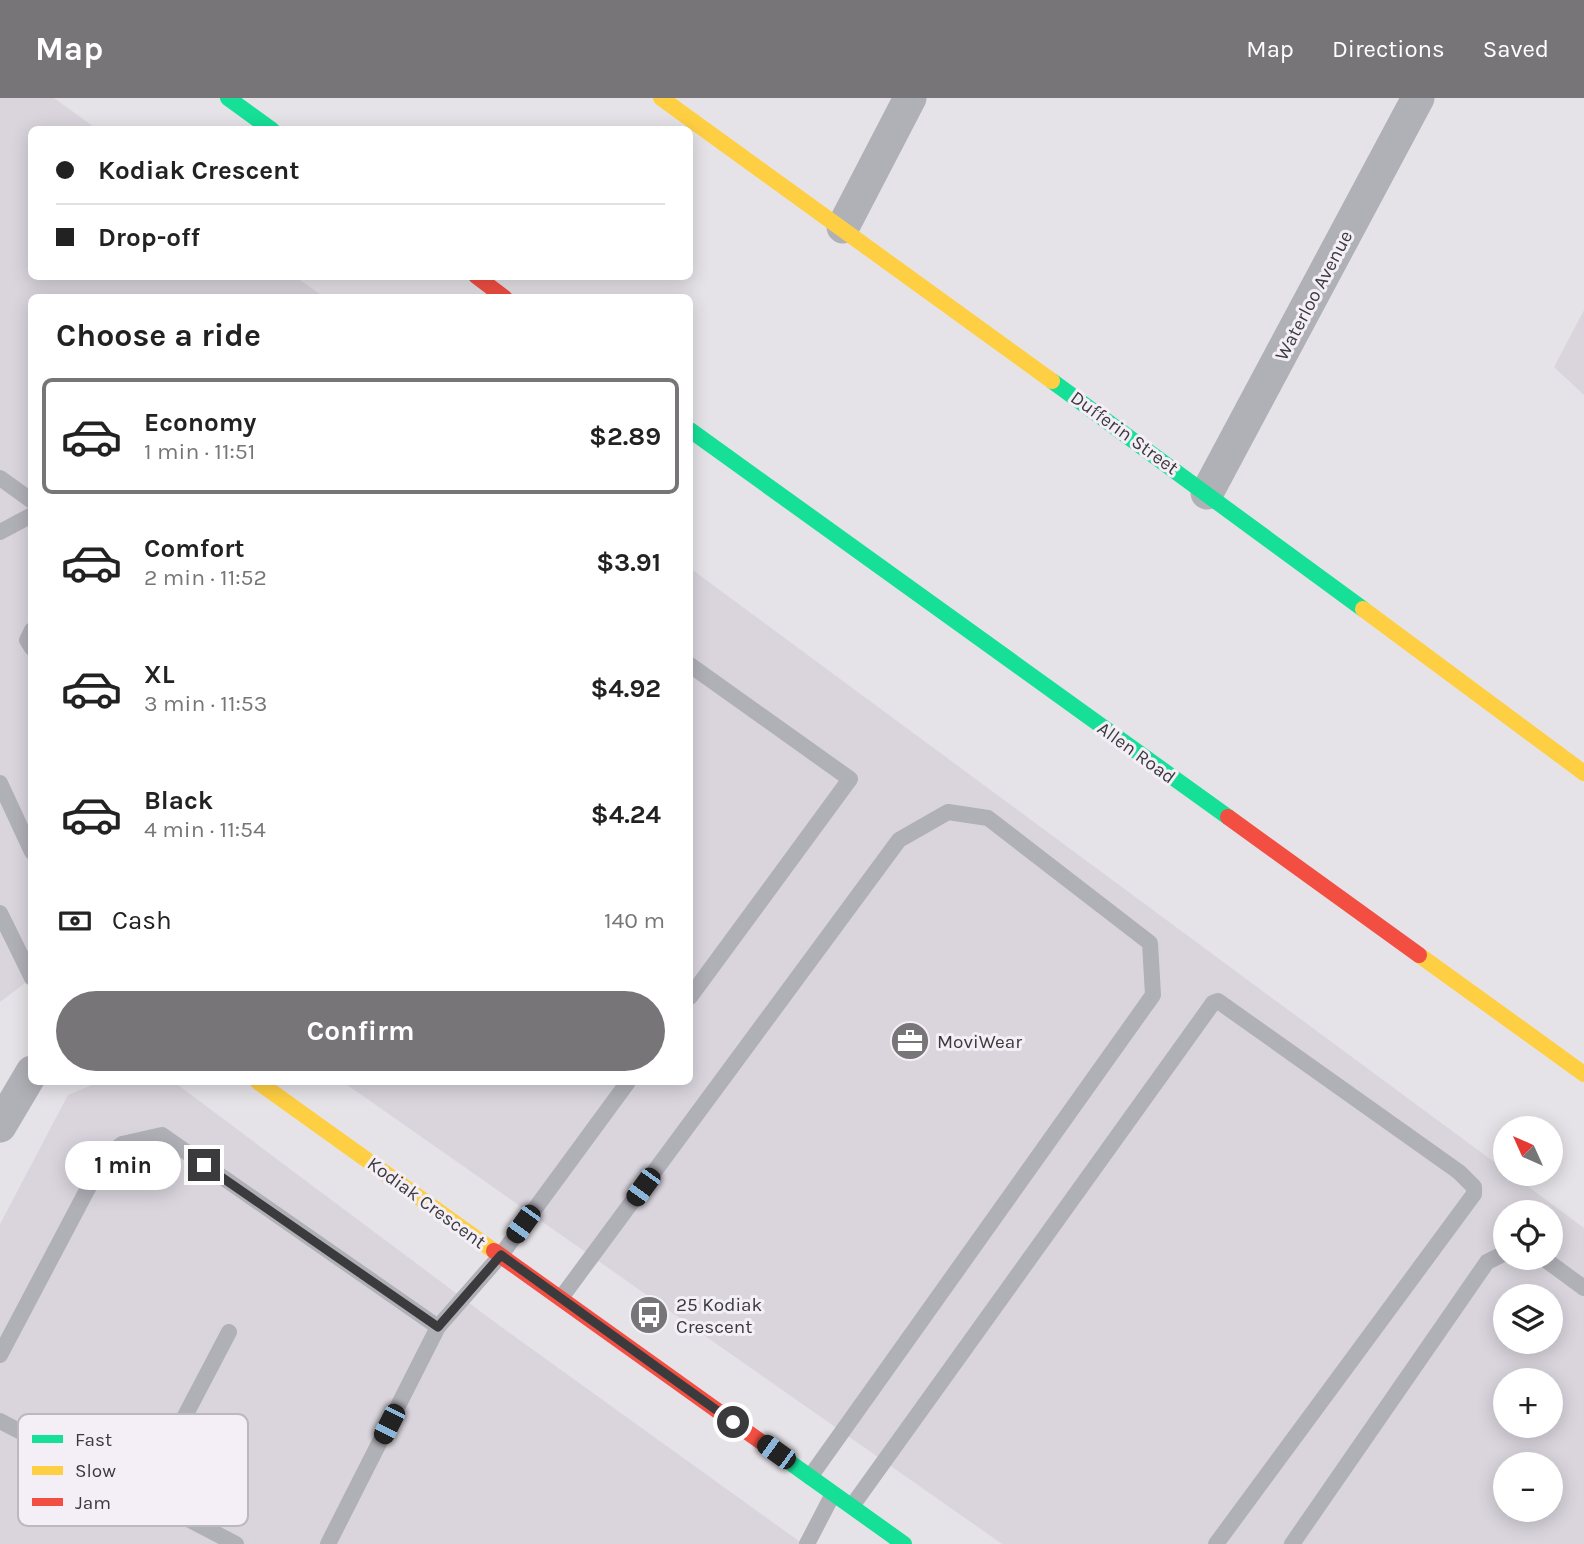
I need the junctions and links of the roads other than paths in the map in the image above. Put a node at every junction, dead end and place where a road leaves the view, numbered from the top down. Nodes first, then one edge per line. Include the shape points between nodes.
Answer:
1 (228, 98) edge
2 (661, 98) edge
3 (911, 98) edge
4 (1418, 98) edge
5 (266, 126) edge
6 (843, 227) junction
7 (481, 280) edge
8 (500, 294) edge
9 (693, 432) edge
10 (0, 478) edge
11 (1208, 493) junction
12 (28, 497) edge
13 (28, 517) edge
14 (0, 532) edge
15 (693, 667) edge
16 (1584, 773) edge
17 (0, 783) edge
18 (28, 843) edge
19 (0, 913) edge
20 (28, 970) edge
21 (693, 993) edge
22 (1584, 1074) edge
23 (28, 1079) edge
24 (262, 1085) edge
25 (626, 1085) edge
26 (0, 1126) edge
27 (501, 1255) junction
28 (1493, 1259) edge
29 (1559, 1270) edge
30 (1584, 1288) edge
31 (561, 1298) junction
32 (438, 1327) junction
33 (229, 1332) dead end
34 (0, 1355) edge
35 (186, 1414) edge
36 (0, 1421) edge
37 (18, 1430) edge
38 (810, 1477) junction
39 (833, 1493) junction
40 (852, 1507) junction
41 (201, 1526) edge
42 (236, 1544) edge
43 (328, 1544) edge
44 (807, 1544) edge
45 (904, 1544) edge
46 (1216, 1544) edge
47 (1292, 1544) edge

1 - 5 street
2 - 6 street, Dufferin Street
3 - 6 street
4 - 11 street, Waterloo Avenue
6 - 11 street, Dufferin Street
7 - 8 street
9 - 22 street, Allen Road
10 - 12 lane
11 - 16 street, Dufferin Street
13 - 14 lane
15 - 21 lane via 850,779
17 - 18 lane
19 - 20 lane
23 - 26 street
24 - 27 street, Kodiak Crescent
25 - 27 lane
27 - 31 street, Kodiak Crescent
27 - 32 lane
28 - 47 lane
29 - 30 lane
31 - 38 street, Kodiak Crescent
31 - 38 lane via 899,840 948,812 988,818 1150,943 1153,995
32 - 34 lane via 162,1135 122,1144 104,1158
32 - 43 lane
33 - 35 lane
36 - 37 lane
38 - 39 street, Kodiak Crescent
39 - 40 street, Kodiak Crescent
39 - 44 lane
40 - 45 street, Kodiak Crescent
40 - 46 lane via 1218,1001 1459,1172 1474,1186 1474,1194
41 - 42 lane

